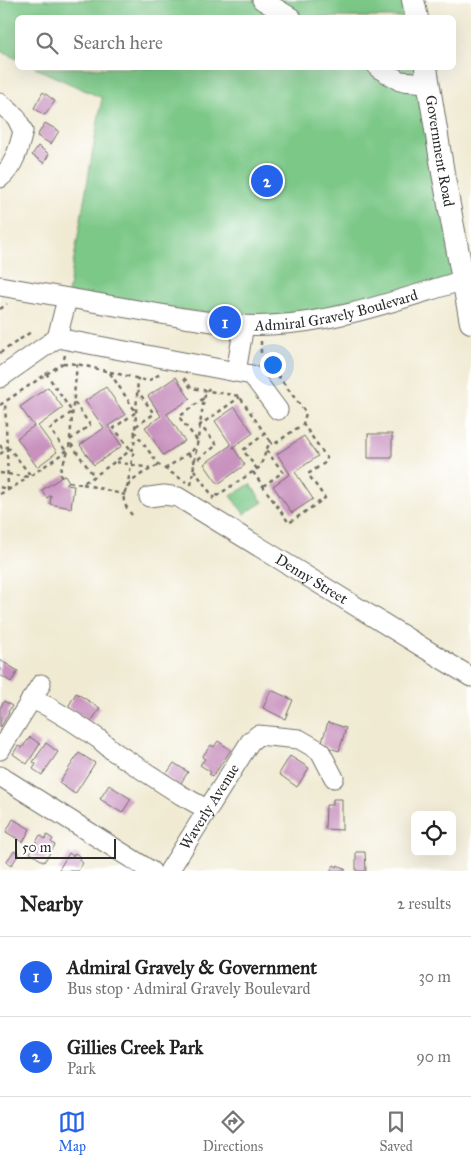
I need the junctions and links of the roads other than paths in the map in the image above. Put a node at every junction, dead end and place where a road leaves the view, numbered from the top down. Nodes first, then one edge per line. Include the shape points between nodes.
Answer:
1 (262, 0) edge
2 (413, 0) edge
3 (287, 15) edge
4 (416, 15) edge
5 (382, 70) edge
6 (427, 75) edge
7 (0, 103) edge
8 (0, 178) edge
9 (467, 279) edge
10 (0, 286) edge
11 (67, 299) junction
12 (471, 322) edge
13 (244, 325) junction
14 (62, 344) junction
15 (236, 372) junction
16 (0, 378) edge
17 (278, 410) dead end
18 (149, 497) dead end
19 (471, 677) edge
20 (0, 750) edge
21 (0, 776) edge
22 (334, 778) dead end
23 (208, 810) junction
24 (151, 871) edge
25 (169, 871) edge

1 - 3 street
2 - 4 main road
5 - 6 street via 400,80
6 - 9 main road, Government Road via 443,173
7 - 8 street via 16,117 23,131 18,152
9 - 12 main road, Government Road
9 - 13 street, Admiral Gravely Boulevard via 338,316
10 - 11 street, Admiral Gravely Boulevard
11 - 13 street, Admiral Gravely Boulevard
11 - 14 street
13 - 15 street
14 - 15 street
14 - 16 street
15 - 17 street via 252,375
18 - 19 street, Denny Street via 178,497
20 - 23 street via 36,692 47,706 112,751
21 - 24 street
22 - 23 street, Waverly Avenue via 320,751 299,739 258,735 250,742
23 - 25 street, Waverly Avenue

